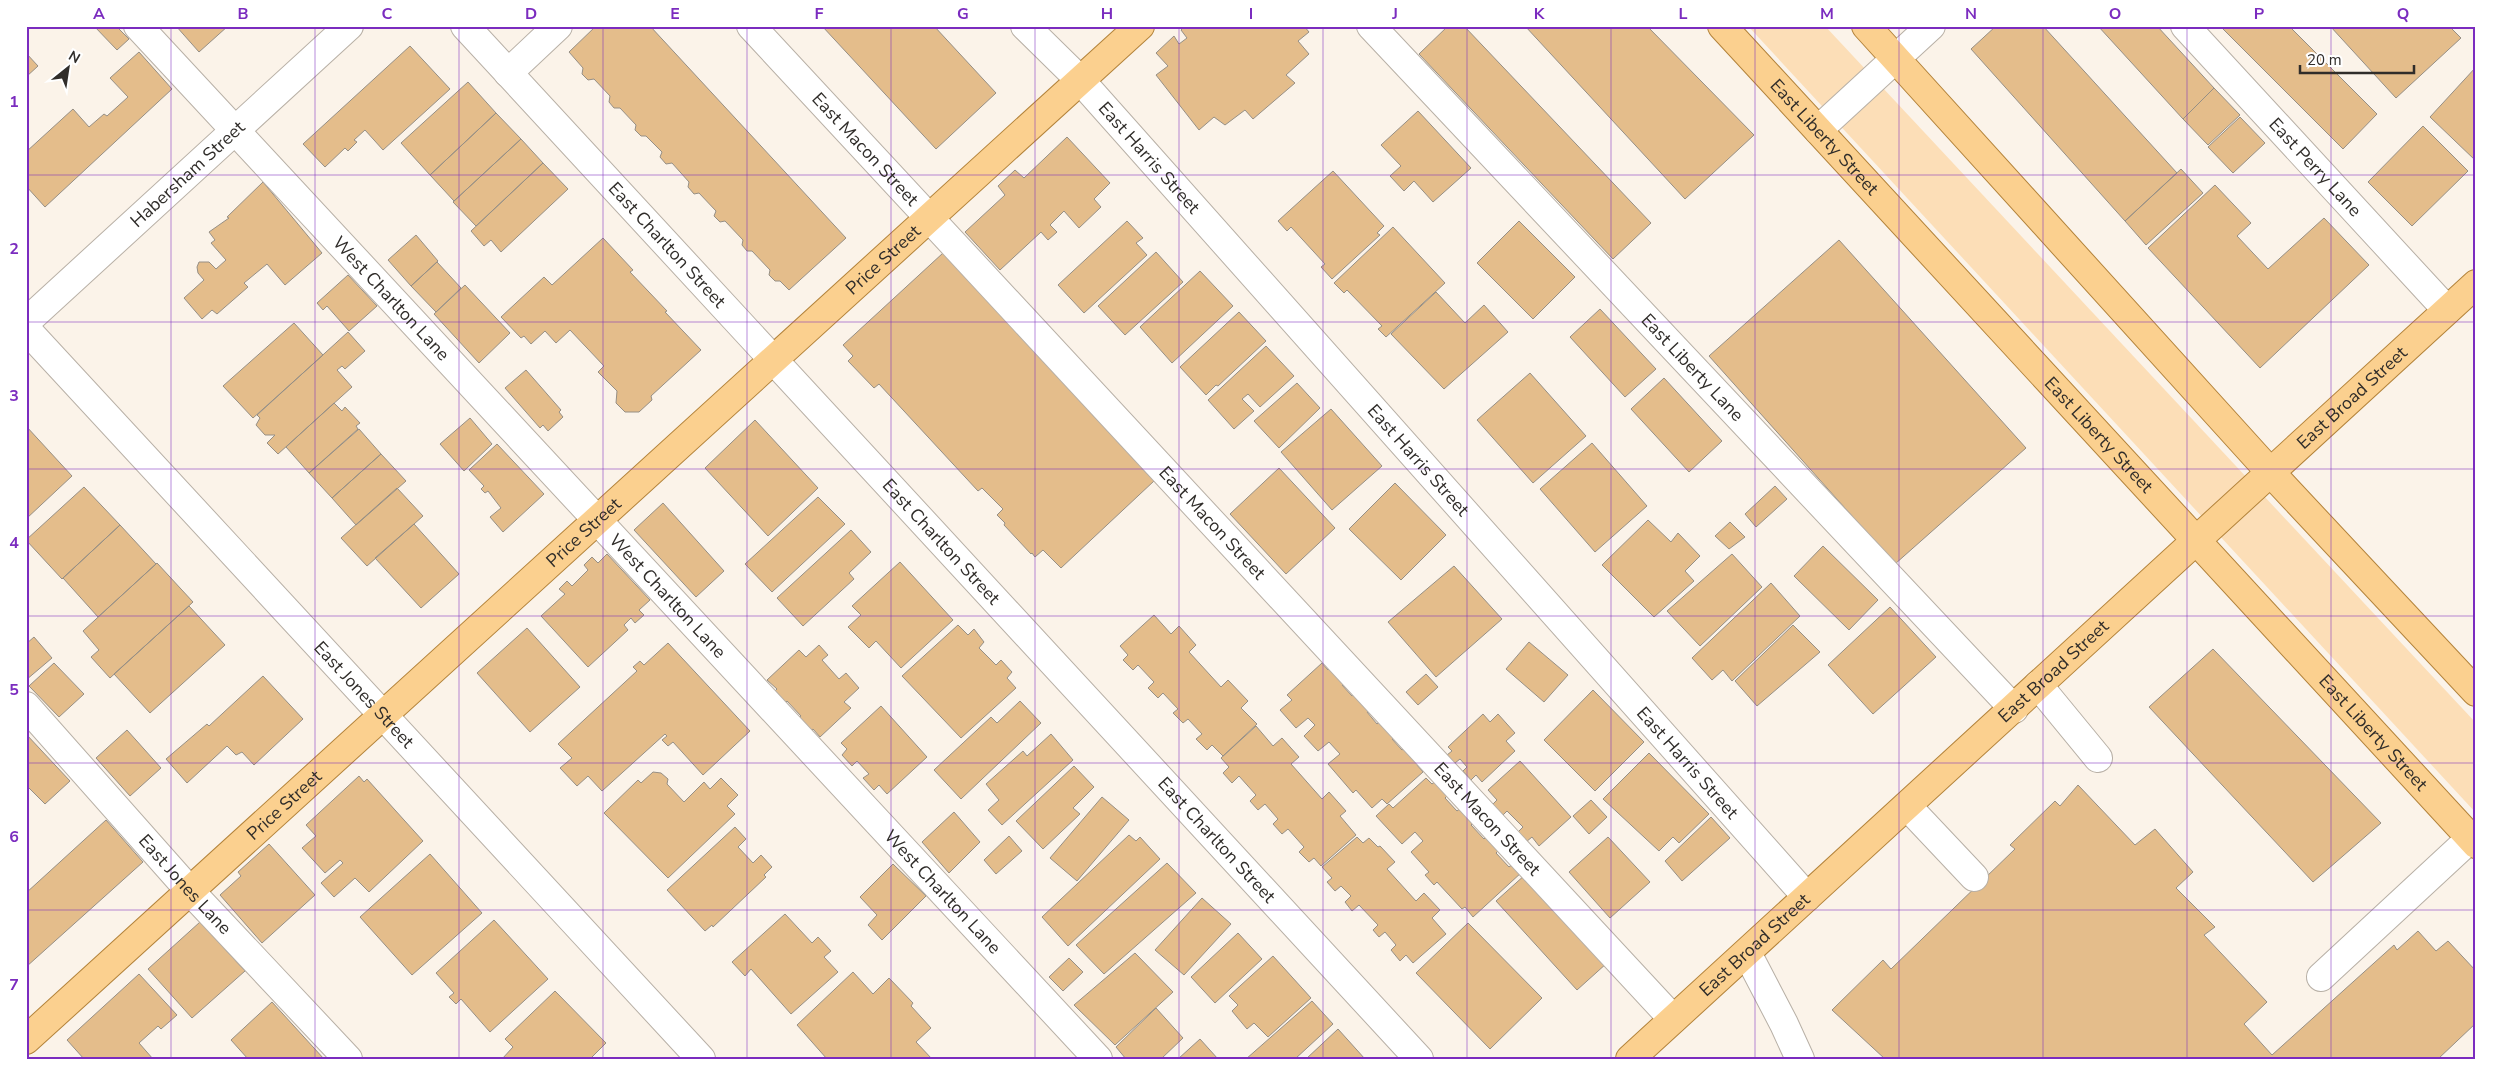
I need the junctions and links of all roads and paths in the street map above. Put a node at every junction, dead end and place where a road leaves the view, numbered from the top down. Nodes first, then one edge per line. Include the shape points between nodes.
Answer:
1 (138, 26) edge
2 (349, 26) edge
3 (465, 26) edge
4 (558, 26) edge
5 (751, 26) edge
6 (1025, 26) edge
7 (1140, 26) edge
8 (1371, 26) edge
9 (1722, 26) edge
10 (1866, 26) edge
11 (1931, 26) edge
12 (2184, 26) edge
13 (1896, 59) junction
14 (508, 72) junction
15 (1081, 80) junction
16 (1818, 130) junction
17 (236, 132) junction
18 (930, 218) junction
19 (2476, 284) edge
20 (2447, 310) junction
21 (26, 322) edge
22 (26, 328) edge
23 (773, 360) junction
24 (2271, 473) junction
25 (597, 520) junction
26 (2195, 540) junction
27 (2038, 685) junction
28 (2476, 692) edge
29 (26, 706) edge
30 (2014, 709) junction
31 (384, 715) junction
32 (2098, 758) dead end
33 (1907, 806) junction
34 (2473, 841) edge
35 (1974, 877) dead end
36 (190, 891) junction
37 (1808, 897) junction
38 (1747, 953) junction
39 (2321, 977) dead end
40 (1673, 1019) junction
41 (26, 1040) edge
42 (348, 1059) edge
43 (701, 1059) edge
44 (1098, 1059) edge
45 (1419, 1059) edge
46 (1630, 1059) edge
47 (1800, 1059) edge

1 - 17 street, West Charlton Lane
2 - 17 street, Habersham Street
3 - 14 street, East Charlton Street
4 - 14 street
5 - 18 street, East Macon Street
6 - 15 street, East Harris Street
7 - 15 main road, Price Street
8 - 30 street, East Liberty Lane
9 - 16 main road, East Liberty Street
10 - 13 main road
11 - 13 street
12 - 20 street, East Perry Lane
13 - 16 street
13 - 24 main road
14 - 23 street, East Charlton Street
15 - 18 main road, Price Street
15 - 37 street, East Harris Street
16 - 26 main road, East Liberty Street
17 - 21 street, Habersham Street
17 - 25 street, West Charlton Lane
18 - 23 main road, Price Street
18 - 40 street, East Macon Street
19 - 20 main road, East Broad Street
20 - 24 main road, East Broad Street
22 - 31 street, East Jones Street
23 - 25 main road, Price Street
23 - 45 street, East Charlton Street
24 - 26 main road, East Broad Street
24 - 28 main road
25 - 31 main road, Price Street
25 - 44 street, West Charlton Lane
26 - 27 main road, East Broad Street
26 - 34 main road, East Liberty Street
27 - 30 main road, East Broad Street
27 - 32 street
29 - 36 street, East Jones Lane
30 - 33 main road, East Broad Street
31 - 36 main road, Price Street
31 - 43 street, East Jones Street
33 - 35 street
33 - 37 main road, East Broad Street
34 - 39 street
36 - 41 main road, Price Street
36 - 42 street, East Jones Lane
37 - 38 main road, East Broad Street
38 - 40 main road, East Broad Street
38 - 47 street
40 - 46 main road, East Broad Street

